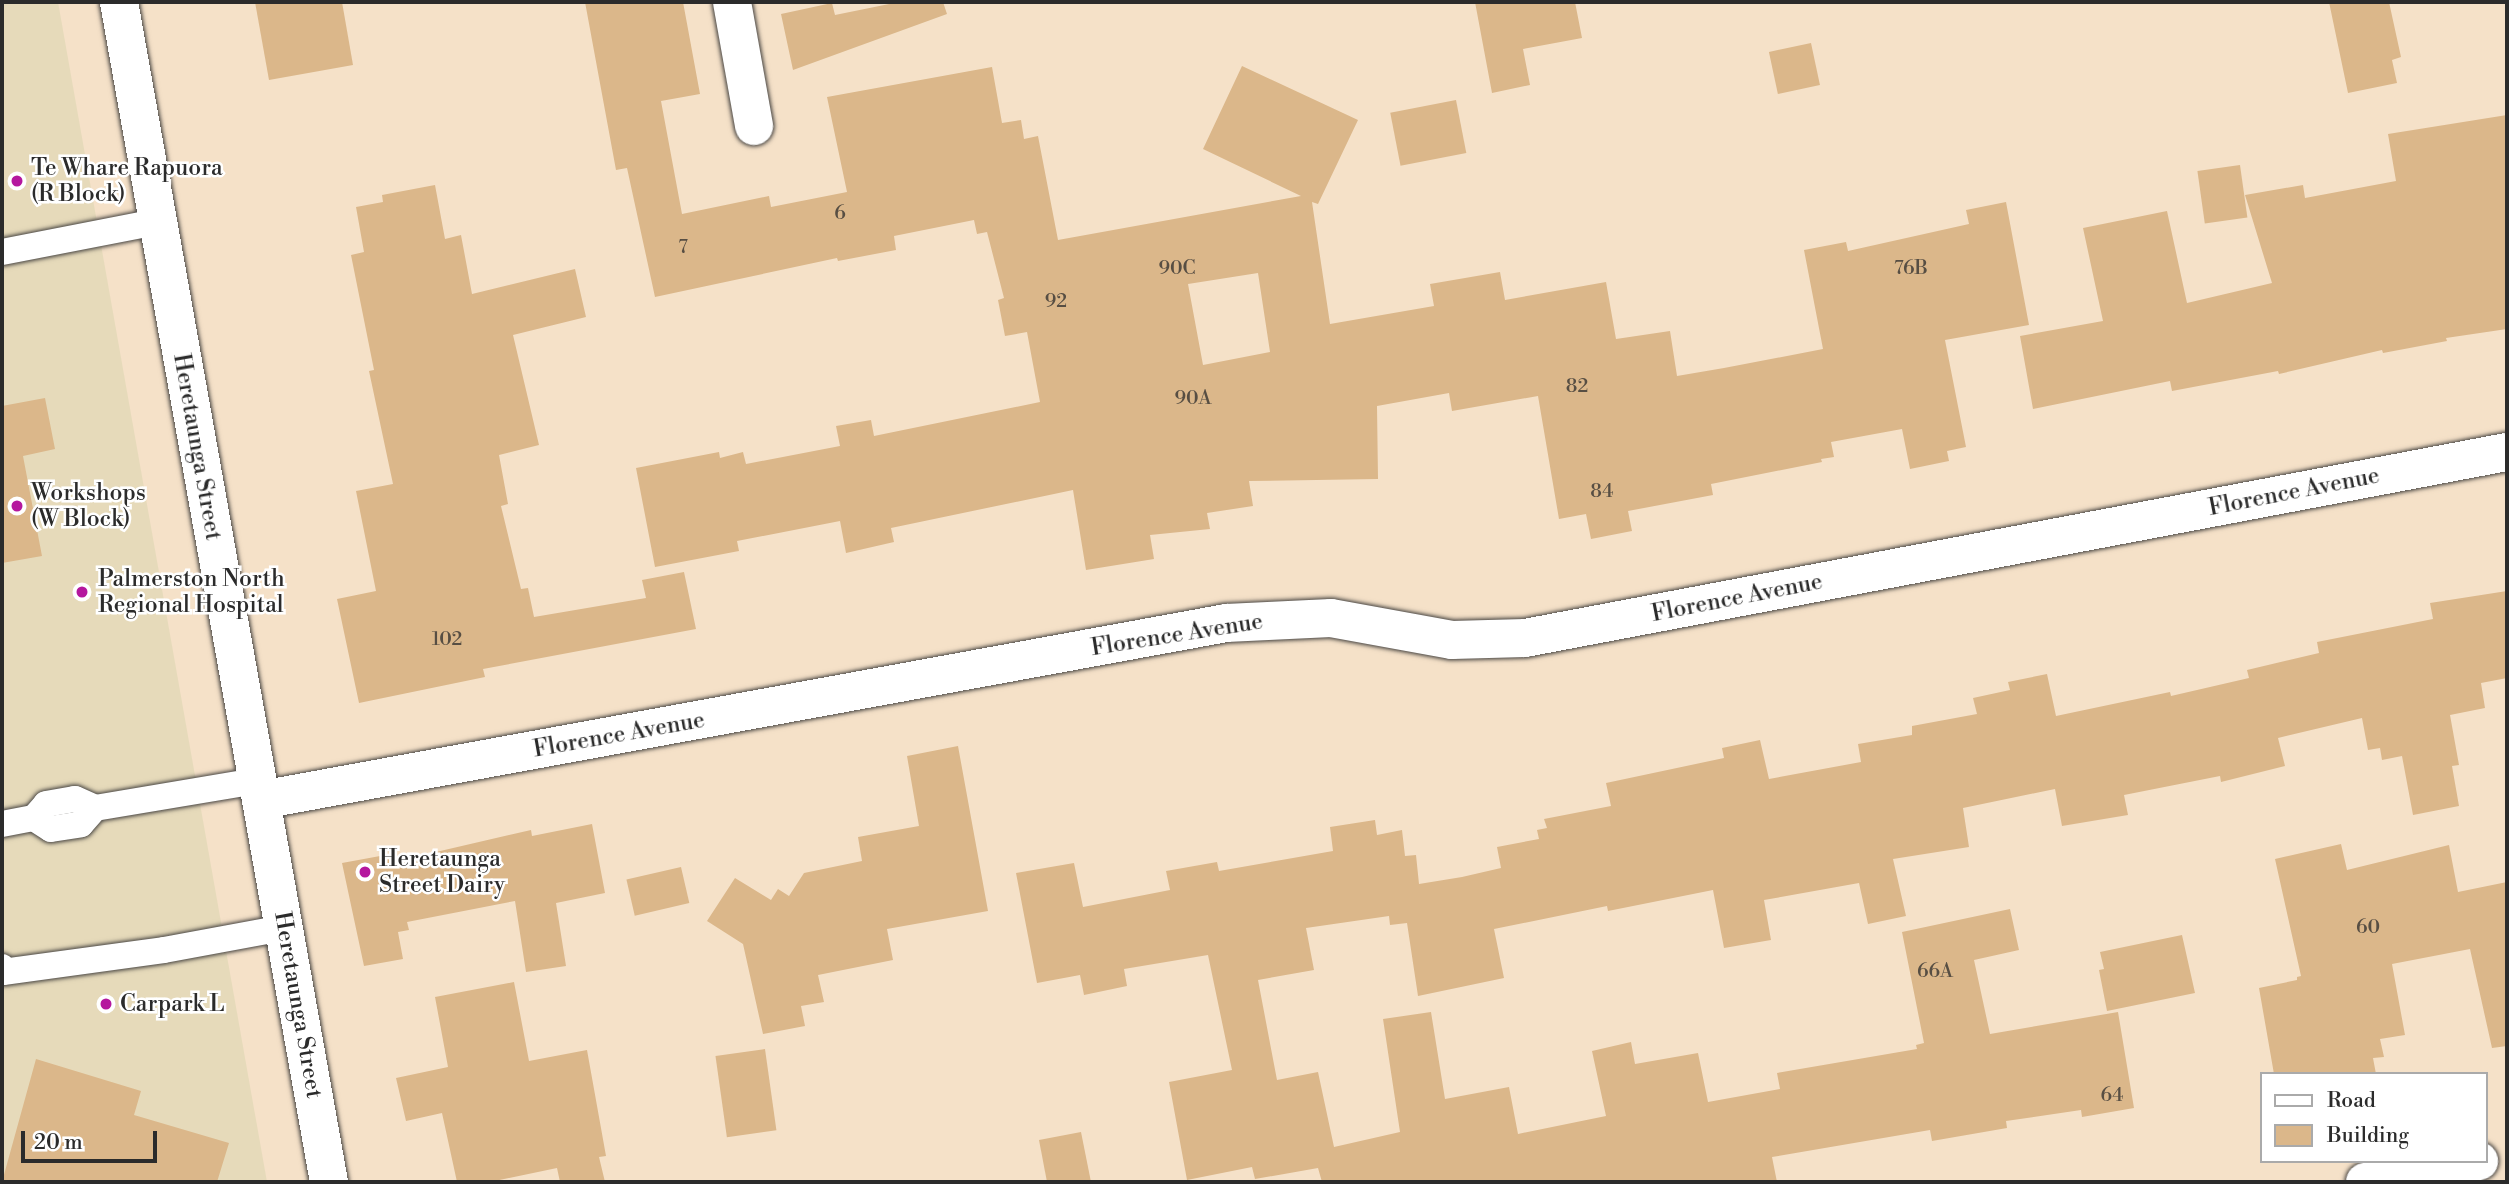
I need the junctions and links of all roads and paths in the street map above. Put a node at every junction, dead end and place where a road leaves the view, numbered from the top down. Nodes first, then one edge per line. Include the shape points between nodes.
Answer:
1 (119, 2) edge
2 (732, 2) edge
3 (754, 126) dead end
4 (157, 222) junction
5 (2, 252) edge
6 (2507, 452) edge
7 (259, 790) junction
8 (2, 824) edge
9 (283, 928) junction
10 (2, 967) edge
11 (2507, 1156) edge
12 (2488, 1160) edge
13 (2468, 1163) edge
14 (329, 1182) edge
15 (2365, 1182) edge

1 - 4 street, Heretaunga Street
2 - 3 street
4 - 5 lane
4 - 7 street, Heretaunga Street
6 - 7 street, Florence Avenue via 1525,638 1452,640 1331,618 1226,622
7 - 8 lane via 95,808 75,799 46,804 34,818
7 - 9 street, Heretaunga Street
9 - 10 lane via 164,950 3,972
9 - 14 street, Heretaunga Street
11 - 12 street
13 - 15 street

